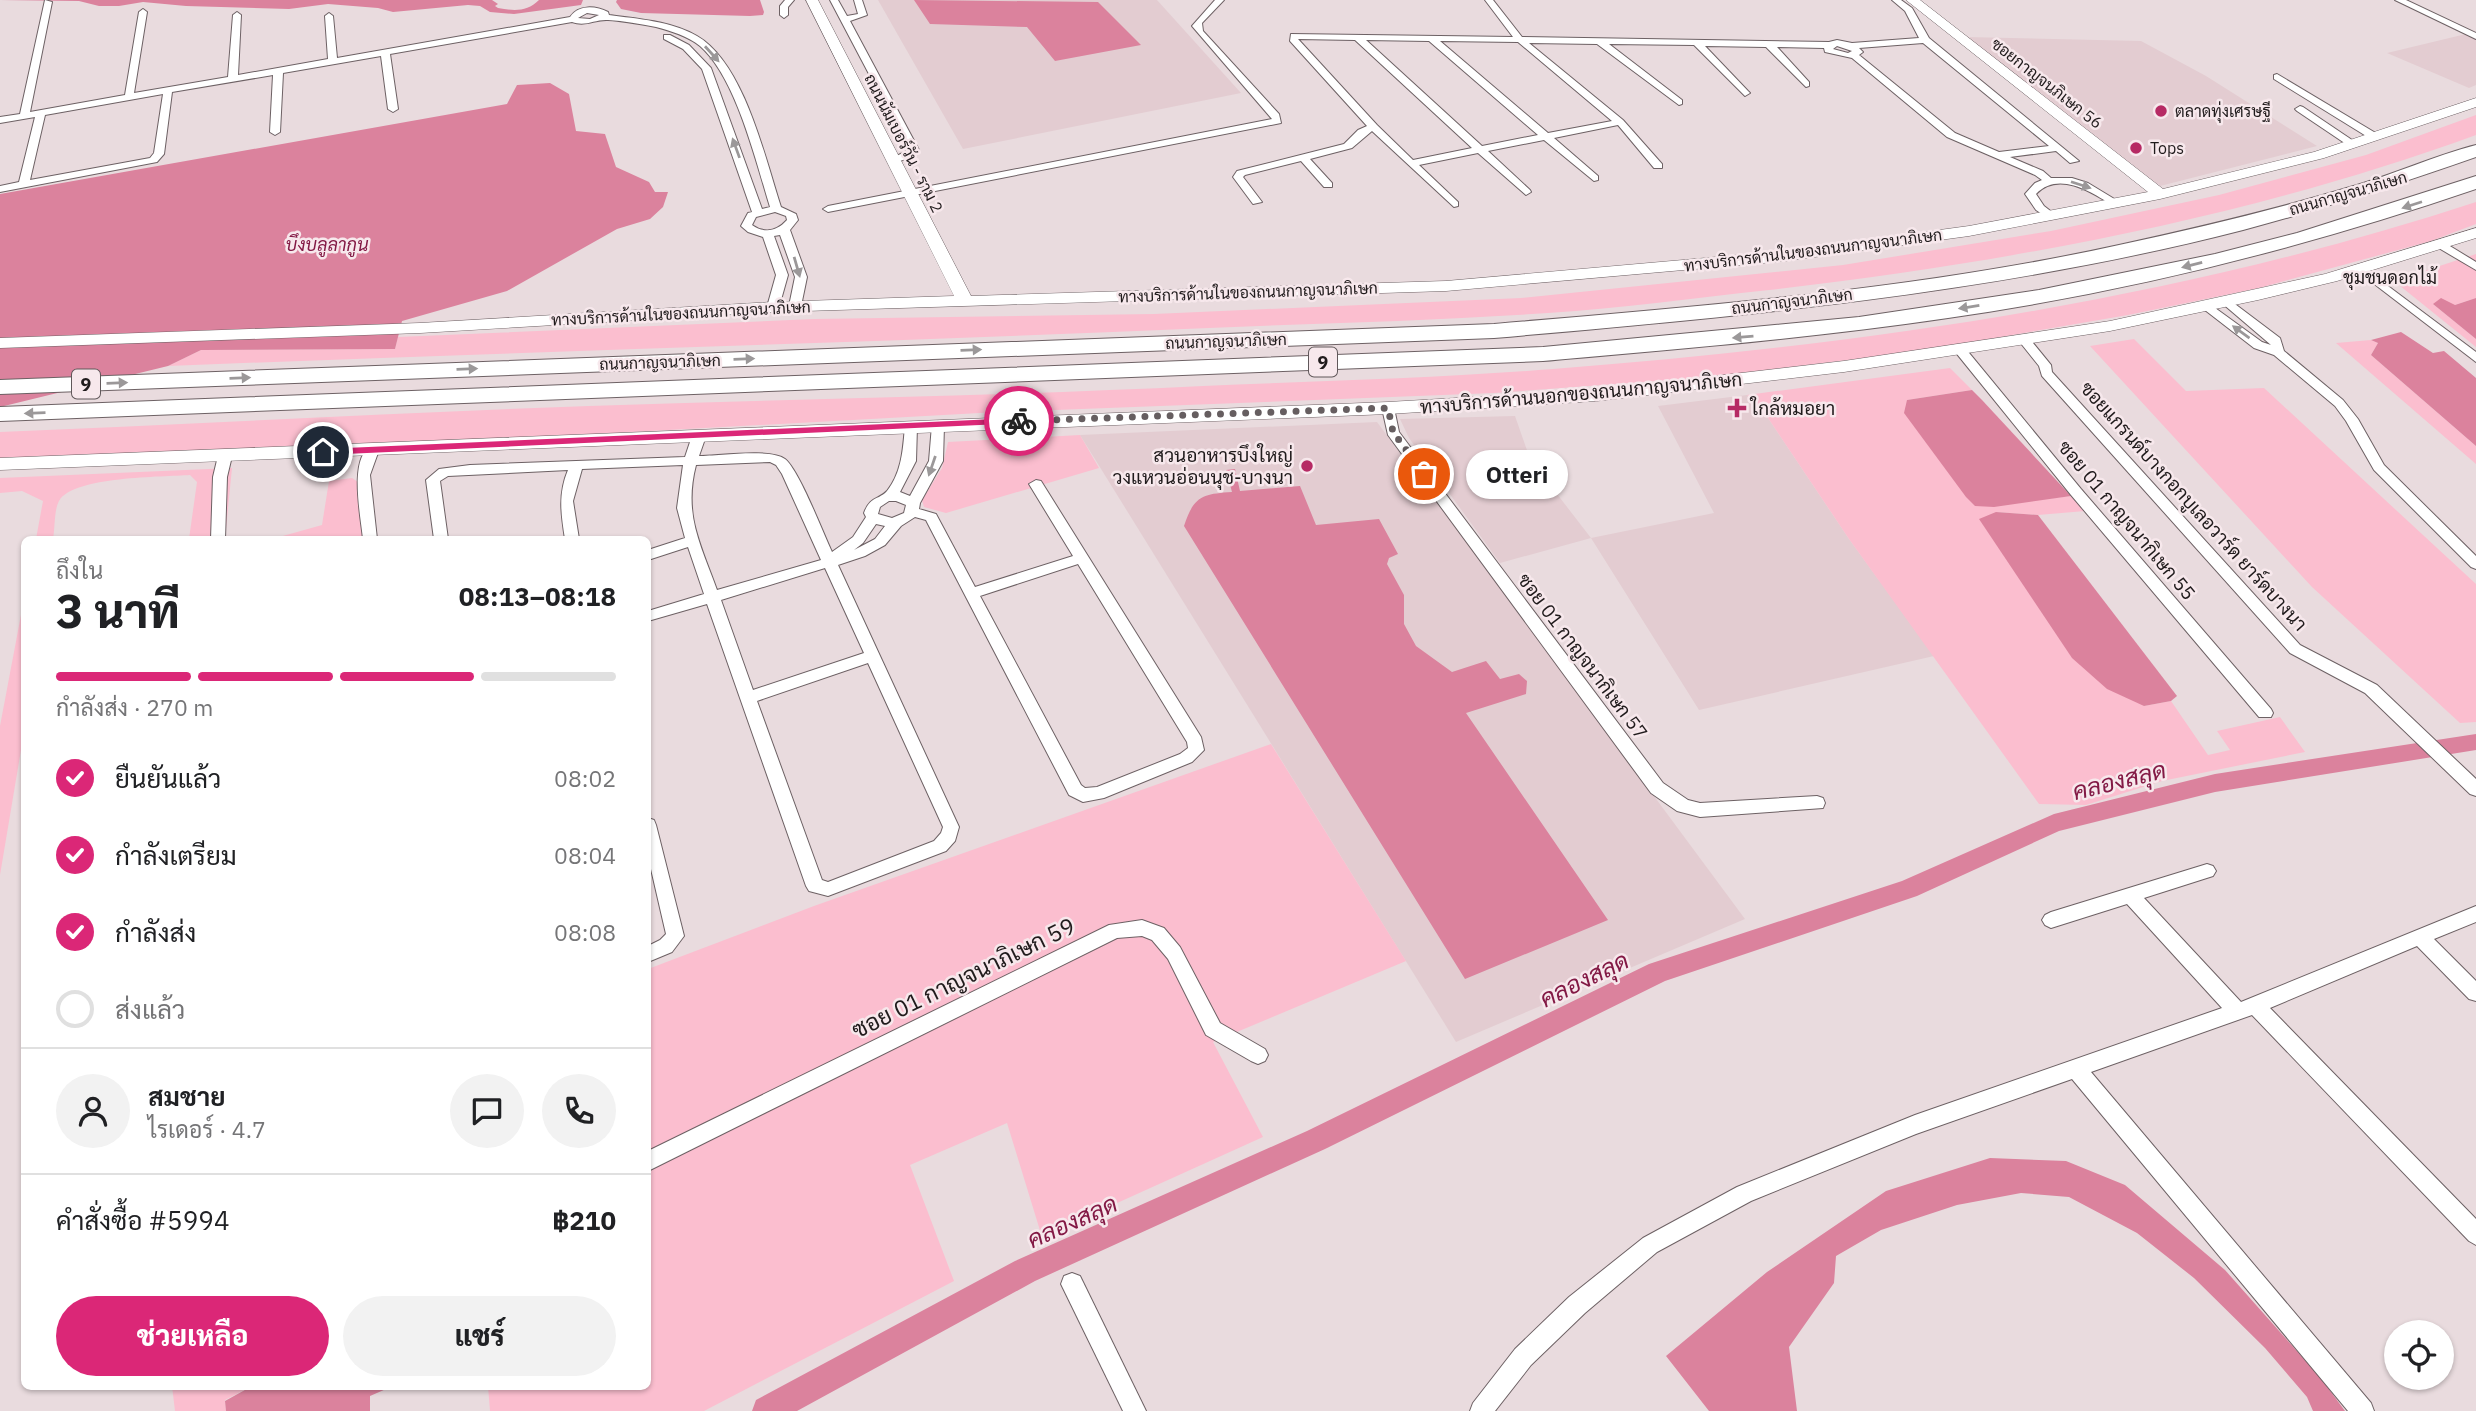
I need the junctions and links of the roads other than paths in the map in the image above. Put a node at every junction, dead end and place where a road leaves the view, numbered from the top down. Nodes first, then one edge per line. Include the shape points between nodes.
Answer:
1 (596, 0) edge
2 (790, 0) edge
3 (812, 0) edge
4 (834, 0) edge
5 (858, 0) edge
6 (1220, 0) edge
7 (1489, 0) edge
8 (1896, 0) edge
9 (1912, 0) edge
10 (2399, 0) edge
11 (48, 2) dead end
12 (592, 10) junction
13 (144, 12) dead end
14 (237, 15) dead end
15 (784, 15) dead end
16 (329, 16) dead end
17 (573, 19) junction
18 (601, 19) junction
19 (845, 22) junction
20 (826, 27) junction
21 (1356, 36) junction
22 (2476, 36) edge
23 (1430, 37) junction
24 (1519, 39) junction
25 (1598, 40) junction
26 (1925, 40) junction
27 (1696, 42) junction
28 (1768, 43) junction
29 (1853, 51) junction
30 (385, 54) junction
31 (333, 62) junction
32 (278, 71) junction
33 (2277, 77) dead end
34 (233, 79) junction
35 (878, 83) junction
36 (1806, 83) dead end
37 (856, 87) junction
38 (168, 90) junction
39 (1745, 93) dead end
40 (129, 97) junction
41 (1679, 102) dead end
42 (2476, 102) edge
43 (393, 109) dead end
44 (2300, 109) dead end
45 (41, 113) junction
46 (24, 116) junction
47 (0, 120) edge
48 (1620, 122) junction
49 (1373, 127) junction
50 (275, 132) dead end
51 (1546, 137) junction
52 (2375, 137) junction
53 (2353, 144) junction
54 (2056, 148) junction
55 (1480, 150) junction
56 (2476, 151) edge
57 (1996, 156) junction
58 (1304, 158) junction
59 (893, 160) junction
60 (2074, 161) dead end
61 (1413, 163) junction
62 (1658, 166) dead end
63 (1594, 178) dead end
64 (2048, 180) junction
65 (2476, 182) edge
66 (24, 185) junction
67 (1328, 185) dead end
68 (0, 189) edge
69 (1526, 192) dead end
70 (910, 193) junction
71 (2160, 194) junction
72 (1257, 202) dead end
73 (2116, 203) junction
74 (1454, 204) dead end
75 (776, 209) junction
76 (828, 209) dead end
77 (758, 212) junction
78 (2052, 216) junction
79 (784, 229) junction
80 (767, 233) junction
81 (2476, 233) edge
82 (2441, 245) junction
83 (2476, 267) edge
84 (2360, 268) junction
85 (965, 301) junction
86 (2227, 302) junction
87 (795, 306) junction
88 (773, 307) junction
89 (2207, 307) junction
90 (2025, 341) junction
91 (0, 343) edge
92 (1961, 351) junction
93 (2278, 352) junction
94 (2476, 358) edge
95 (0, 387) edge
96 (1388, 408) junction
97 (0, 414) edge
98 (938, 425) junction
99 (911, 426) junction
100 (699, 436) junction
101 (372, 450) junction
102 (225, 456) junction
103 (690, 461) junction
104 (0, 464) edge
105 (577, 465) junction
106 (1036, 484) dead end
107 (891, 496) junction
108 (912, 508) junction
109 (873, 517) junction
110 (896, 522) junction
111 (218, 536) edge
112 (370, 536) edge
113 (441, 536) edge
114 (572, 536) edge
115 (692, 541) junction
116 (651, 554) edge
117 (1082, 558) junction
118 (829, 560) junction
119 (2476, 564) edge
120 (972, 593) junction
121 (712, 596) junction
122 (651, 615) edge
123 (873, 656) junction
124 (748, 698) junction
125 (2266, 713) dead end
126 (2476, 788) edge
127 (1817, 803) dead end
128 (651, 836) edge
129 (2207, 871) dead end
130 (2131, 896) junction
131 (2476, 914) edge
132 (2051, 920) dead end
133 (2420, 937) junction
134 (651, 953) edge
135 (2476, 993) edge
136 (2246, 1008) junction
137 (1258, 1055) dead end
138 (2074, 1067) junction
139 (651, 1160) edge
140 (2476, 1234) edge
141 (1072, 1284) dead end
142 (1135, 1411) edge
143 (1481, 1411) edge
144 (2363, 1411) edge

1 - 12 street
2 - 15 street via 784,5
3 - 20 main road, ถนนนัมเบอร์วัน - ราม 2
4 - 19 street
5 - 19 street via 863,15
6 - 70 street via 1198,22 1199,32 1278,121
7 - 24 street
8 - 26 street via 1909,10
9 - 71 main road, ซอยกาญจนภิเษก 56
10 - 22 street
11 - 46 street
12 - 17 street
12 - 18 street via 604,12
13 - 40 street
14 - 34 street
16 - 31 street
17 - 18 street
17 - 30 street
18 -> 75 street via 673,30 712,52 748,127
77 -> 18 street via 702,61 668,38
19 - 20 street
19 - 35 street
20 - 37 main road, ถนนนัมเบอร์วัน - ราม 2
21 - 23 street
21 - 49 street via 1299,35 1293,39
21 - 55 street
23 - 24 street
23 - 51 street
24 - 25 street
24 - 48 street
25 - 27 street
25 - 41 street
26 - 29 street
26 - 54 street
27 - 28 street
27 - 39 street
28 - 29 street via 1829,45 1831,52
28 - 36 street
29 - 57 street via 1951,135
30 - 31 street
30 - 43 street
31 - 32 street
32 - 34 street
32 - 50 street
33 - 52 street
34 - 38 street
35 - 37 street
35 - 59 street via 914,150
37 - 59 main road, ถนนนัมเบอร์วัน - ราม 2
38 - 40 street
38 - 66 street via 159,154 153,160
40 - 45 street
42 - 52 main road, ทางบริการด้านในของถนนกาญจนาภิเษก
44 - 53 street
45 - 46 street
45 - 66 street
46 - 47 street
48 - 51 street
48 - 62 street
49 - 58 street via 1348,146
49 - 61 street
51 - 55 street
51 - 63 street
52 - 53 main road, ทางบริการด้านในของถนนกาญจนาภิเษก
53 - 71 main road, ทางบริการด้านในของถนนกาญจนาภิเษก
54 - 57 street
54 - 60 street
55 - 61 street
55 - 69 street
95 -> 56 highway, ถนนกาญจนาภิเษก / 9 via 1494,331 1627,320 1835,297 2122,250 2320,204
57 - 64 street
58 - 67 street
58 - 72 street via 1239,174
59 - 70 main road, ถนนนัมเบอร์วัน - ราม 2
61 - 74 street
64 -> 73 street via 2089,187
64 - 78 street via 2029,194
65 -> 97 highway, ถนนกาญจนาภิเษก / 9 via 2399,209 2176,269 1971,307 1770,334 1543,354
66 - 68 street
70 - 76 street
70 - 85 main road, ถนนนัมเบอร์วัน - ราม 2
71 - 73 main road, ทางบริการด้านในของถนนกาญจนาภิเษก
73 - 78 main road, ทางบริการด้านในของถนนกาญจนาภิเษก
75 - 77 street
75 - 79 street via 794,217
77 - 80 street via 746,226
78 - 85 main road, ทางบริการด้านในของถนนกาญจนาภิเษก via 1785,256 1511,282
79 - 80 street
79 -> 87 street via 801,277
80 - 88 street via 782,275
81 - 82 main road, ทางบริการด้านนอกของถนนกาญจนาภิเษก
82 - 83 street
82 - 84 main road, ทางบริการด้านนอกของถนนกาญจนาภิเษก
84 - 86 main road, ทางบริการด้านนอกของถนนกาญจนาภิเษก
84 - 94 street
85 - 87 main road, ทางบริการด้านในของถนนกาญจนาภิเษก
86 - 89 main road, ทางบริการด้านนอกของถนนกาญจนาภิเษก
86 - 93 street via 2276,341
87 - 88 main road, ทางบริการด้านในของถนนกาญจนาภิเษก
88 - 91 main road, ทางบริการด้านในของถนนกาญจนาภิเษก via 420,328
89 - 90 main road, ทางบริการด้านนอกของถนนกาญจนาภิเษก
93 -> 89 street via 2258,345
90 - 92 main road, ทางบริการด้านนอกของถนนกาญจนาภิเษก
90 - 126 street, ซอยแกรนด์บางกอกบูเลอวาร์ด ยาร์ดบางนา via 2045,365 2046,373 2295,649 2371,689
92 - 96 main road, ทางบริการด้านนอกของถนนกาญจนาภิเษก via 1692,387
92 - 125 street, ซอย 01 กาญจนากิเษก 55
93 - 119 street via 2339,403 2379,467
96 - 98 main road, ทางบริการด้านนอกของถนนกาญจนาภิเษก
96 - 127 street, ซอย 01 กาญจนากิเษก 57 via 1393,432 1657,788 1683,806 1700,810
98 - 99 main road, ทางบริการด้านนอกของถนนกาญจนาภิเษก
98 -> 108 street via 936,461
99 - 100 main road, ทางบริการด้านนอกของถนนกาญจนาภิเษก
99 - 107 street via 909,461
100 - 101 main road, ทางบริการด้านนอกของถนนกาญจนาภิเษก
100 - 103 street
101 - 102 main road, ทางบริการด้านนอกของถนนกาญจนาภิเษก
101 - 112 street via 363,475
102 - 104 main road, ทางบริการด้านนอกของถนนกาญจนาภิเษก
102 - 111 street
103 - 105 street
103 - 115 street via 682,496
103 - 118 street via 771,458 781,462
105 - 113 street via 470,469 437,475 432,490
105 - 114 street via 565,497
106 - 117 street
107 - 108 street via 905,497
107 - 109 street via 874,504
108 - 110 street
108 - 120 street via 931,517
109 - 110 street via 883,523
109 - 118 street via 858,540
110 - 118 street via 880,542 860,553
115 - 116 street
115 - 121 street
117 - 120 street
117 - 120 street via 1195,741 1196,750 1098,793 1083,795 1075,790
118 - 121 street
118 - 123 street
121 - 122 street
121 - 124 street
123 - 124 street
123 - 124 street via 951,827 940,846 838,886 815,886
128 - 134 street via 675,936
129 - 130 street
130 - 132 street
130 - 136 street
131 - 133 street
133 - 135 street
133 - 136 street
136 - 138 street
136 - 140 street
137 - 139 street, ซอย 01 กาญจนาภิเษก 59 via 1213,1028 1174,953 1158,934 1142,928 1115,930
138 - 143 street via 1744,1194 1650,1245 1541,1339
138 - 144 street
141 - 142 street

